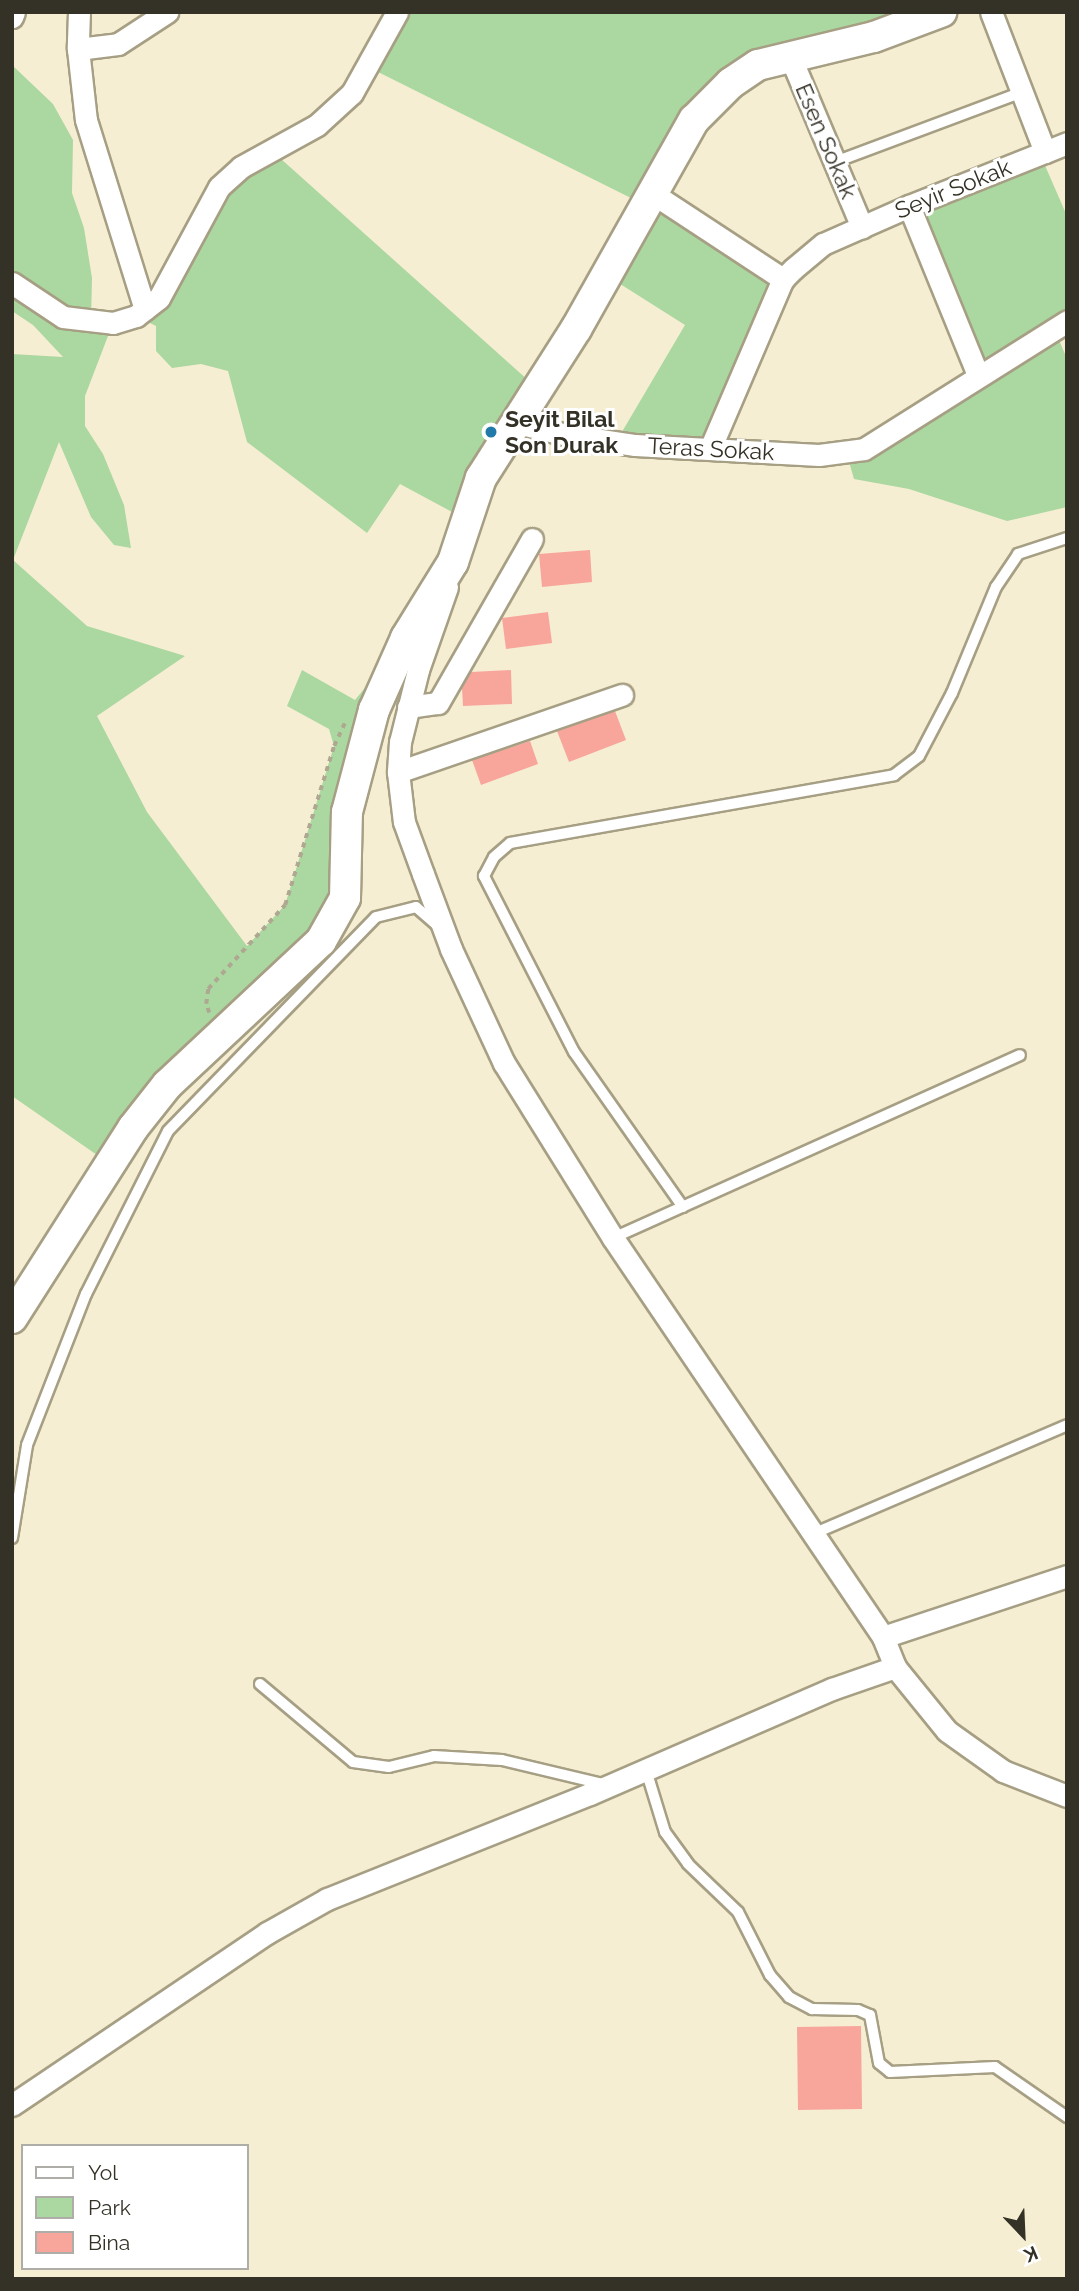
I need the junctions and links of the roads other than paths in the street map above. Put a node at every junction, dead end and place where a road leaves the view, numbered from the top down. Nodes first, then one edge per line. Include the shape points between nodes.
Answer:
1 (79, 12) edge
2 (167, 12) edge
3 (397, 12) edge
4 (941, 12) edge
5 (991, 12) edge
6 (78, 49) junction
7 (790, 56) junction
8 (1022, 92) junction
9 (1067, 143) edge
10 (1045, 152) junction
11 (835, 162) junction
12 (652, 193) junction
13 (909, 206) junction
14 (862, 226) junction
15 (783, 279) junction
16 (12, 284) edge
17 (145, 309) junction
18 (1067, 321) edge
19 (978, 375) junction
20 (517, 423) junction
21 (710, 449) junction
22 (1067, 538) edge
23 (532, 539) dead end
24 (453, 562) junction
25 (622, 695) dead end
26 (408, 707) junction
27 (398, 772) junction
28 (445, 932) junction
29 (1020, 1055) dead end
30 (683, 1207) junction
31 (613, 1238) junction
32 (12, 1318) edge
33 (1067, 1425) edge
34 (813, 1534) junction
35 (12, 1538) edge
36 (1067, 1576) edge
37 (883, 1637) junction
38 (895, 1667) junction
39 (260, 1684) dead end
40 (646, 1770) junction
41 (609, 1785) junction
42 (1067, 1796) edge
43 (12, 2105) edge
44 (1067, 2117) edge

1 - 6 street
2 - 6 street via 118,44
3 - 17 street via 352,93 317,125 241,167 219,187 159,298
4 - 7 street via 874,37
5 - 8 street
6 - 17 street via 86,120
7 - 11 street, Esen Sokak
7 - 12 street via 758,65 731,83 694,120
8 - 10 street
8 - 11 lane
9 - 10 street, Seyir Sokak
10 - 13 street, Seyir Sokak
11 - 14 street, Esen Sokak
12 - 15 street
12 - 20 street
13 - 14 street, Seyir Sokak
13 - 19 street
14 - 15 street, Seyir Sokak via 823,244
15 - 21 street
16 - 17 street via 63,317 113,323
18 - 19 street
19 - 21 street, Teras Sokak via 864,449 819,455
20 - 21 street, Teras Sokak via 635,445
20 - 24 street via 481,478
22 - 30 lane via 1018,554 996,587 952,693 919,756 894,775 510,843 494,857 484,876 574,1052
23 - 26 street via 438,703
24 - 26 street
24 - 32 street via 406,638 374,710 347,812 345,898 321,942 167,1085 132,1128
25 - 27 street
26 - 27 street
27 - 28 street via 404,822
28 - 31 street via 505,1063
28 - 35 lane via 416,907 376,917 167,1131 86,1294 27,1445
29 - 30 lane
30 - 31 lane
31 - 34 street
33 - 34 lane
34 - 37 street
36 - 37 street
37 - 38 street
38 - 40 street via 832,1689
38 - 42 street via 947,1731 1003,1771
39 - 41 lane via 353,1762 389,1767 435,1756 502,1760
40 - 41 street
40 - 44 lane via 665,1832 688,1864 738,1912 770,1975 789,1997 811,2009 858,2010 870,2015 879,2063 890,2072 995,2067
41 - 43 street via 327,1899 267,1933

